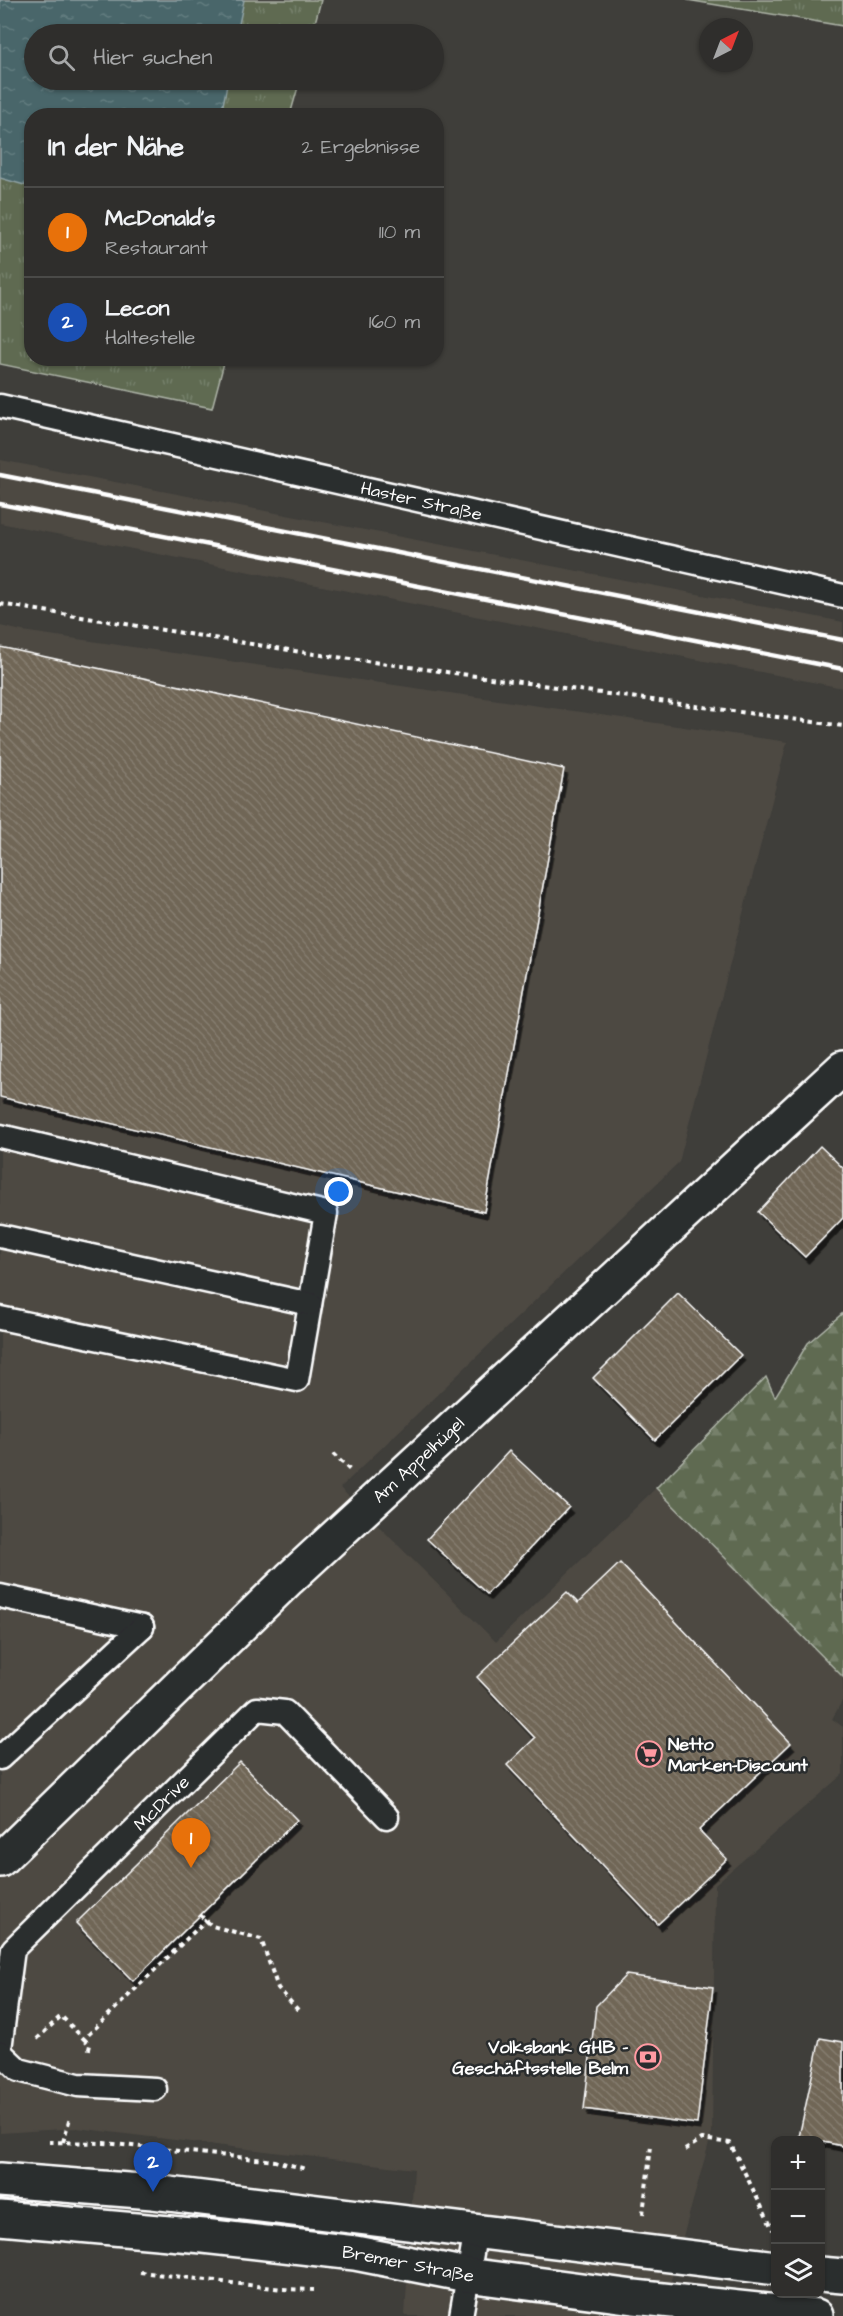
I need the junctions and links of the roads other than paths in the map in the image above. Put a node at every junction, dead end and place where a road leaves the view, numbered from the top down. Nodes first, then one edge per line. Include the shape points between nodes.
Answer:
1 (0, 406) edge
2 (843, 596) edge
3 (843, 1068) edge
4 (0, 1136) edge
5 (0, 1236) edge
6 (310, 1304) junction
7 (0, 1318) edge
8 (0, 1596) edge
9 (0, 1758) edge
10 (387, 1817) dead end
11 (0, 1860) edge
12 (0, 2050) edge
13 (155, 2088) dead end
14 (0, 2180) edge
15 (0, 2218) edge
16 (476, 2230) junction
17 (771, 2267) edge
18 (467, 2275) junction
19 (825, 2275) edge
20 (843, 2277) edge
21 (461, 2316) edge
22 (816, 2316) edge

1 - 2 lane, Haster Straße
3 - 11 street, Am Appelhügel via 289,1579
4 - 6 lane via 326,1214
5 - 6 lane
6 - 7 lane via 297,1380
8 - 9 lane via 142,1626
10 - 12 lane, McDrive via 285,1712 257,1709 13,1949
12 - 13 lane, McDrive via 19,2070 78,2085
14 - 16 street, Bremer Straße via 153,2192
15 - 18 street, Bremer Straße via 355,2253
16 - 17 street, Bremer Straße
16 - 18 lane
18 - 21 lane
18 - 22 street, Bremer Straße
19 - 20 street

